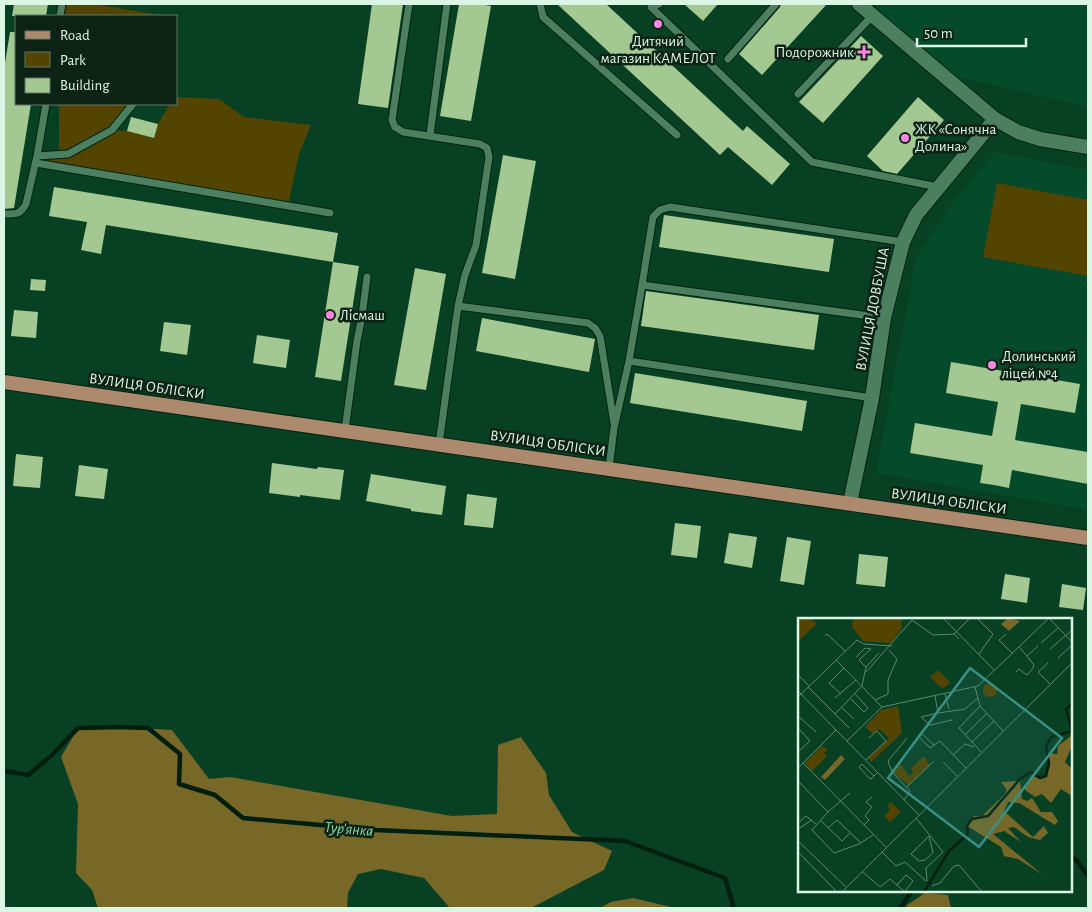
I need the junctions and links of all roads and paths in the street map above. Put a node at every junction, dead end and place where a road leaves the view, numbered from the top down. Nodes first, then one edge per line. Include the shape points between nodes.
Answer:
1 (409, 4) edge
2 (447, 4) edge
3 (540, 4) edge
4 (658, 4) edge
5 (776, 4) edge
6 (859, 4) edge
7 (649, 5) edge
8 (873, 15) junction
9 (728, 59) dead end
10 (798, 94) dead end
11 (46, 105) edge
12 (132, 105) edge
13 (995, 119) junction
14 (677, 135) dead end
15 (430, 136) junction
16 (1088, 147) edge
17 (37, 160) junction
18 (938, 188) junction
19 (330, 213) dead end
20 (4, 214) edge
21 (903, 242) junction
22 (367, 277) dead end
23 (642, 285) junction
24 (458, 306) junction
25 (884, 318) junction
26 (629, 361) junction
27 (4, 382) edge
28 (872, 398) junction
29 (614, 428) junction
30 (345, 430) junction
31 (440, 444) junction
32 (609, 468) junction
33 (850, 503) junction
34 (1088, 538) edge

1 - 15 lane via 392,120 395,127 403,132
2 - 15 lane
3 - 14 lane via 543,17
4 - 7 lane
5 - 9 lane
6 - 8 street
7 - 18 lane via 812,162
8 - 10 lane
8 - 13 street
11 - 17 lane
12 - 17 lane via 112,130 68,154
13 - 16 street via 1018,132
13 - 18 street, ВУЛИЦЯ ДОВБУША
15 - 24 lane via 480,144 487,148 489,157 476,245
17 - 19 lane
17 - 20 lane via 22,211
18 - 21 street, ВУЛИЦЯ ДОВБУША via 916,215
21 - 23 lane via 670,207 653,217
21 - 25 street, ВУЛИЦЯ ДОВБУША
22 - 30 lane
23 - 25 lane
23 - 26 lane
24 - 29 lane via 588,323 595,328 600,336
24 - 31 lane
25 - 28 street, ВУЛИЦЯ ДОВБУША
26 - 28 lane
26 - 29 lane
27 - 30 main road, ВУЛИЦЯ ОБЛІСКИ
28 - 33 street, ВУЛИЦЯ ДОВБУША
29 - 32 lane
30 - 31 main road, ВУЛИЦЯ ОБЛІСКИ
31 - 32 main road, ВУЛИЦЯ ОБЛІСКИ
32 - 33 main road, ВУЛИЦЯ ОБЛІСКИ
33 - 34 main road, ВУЛИЦЯ ОБЛІСКИ

